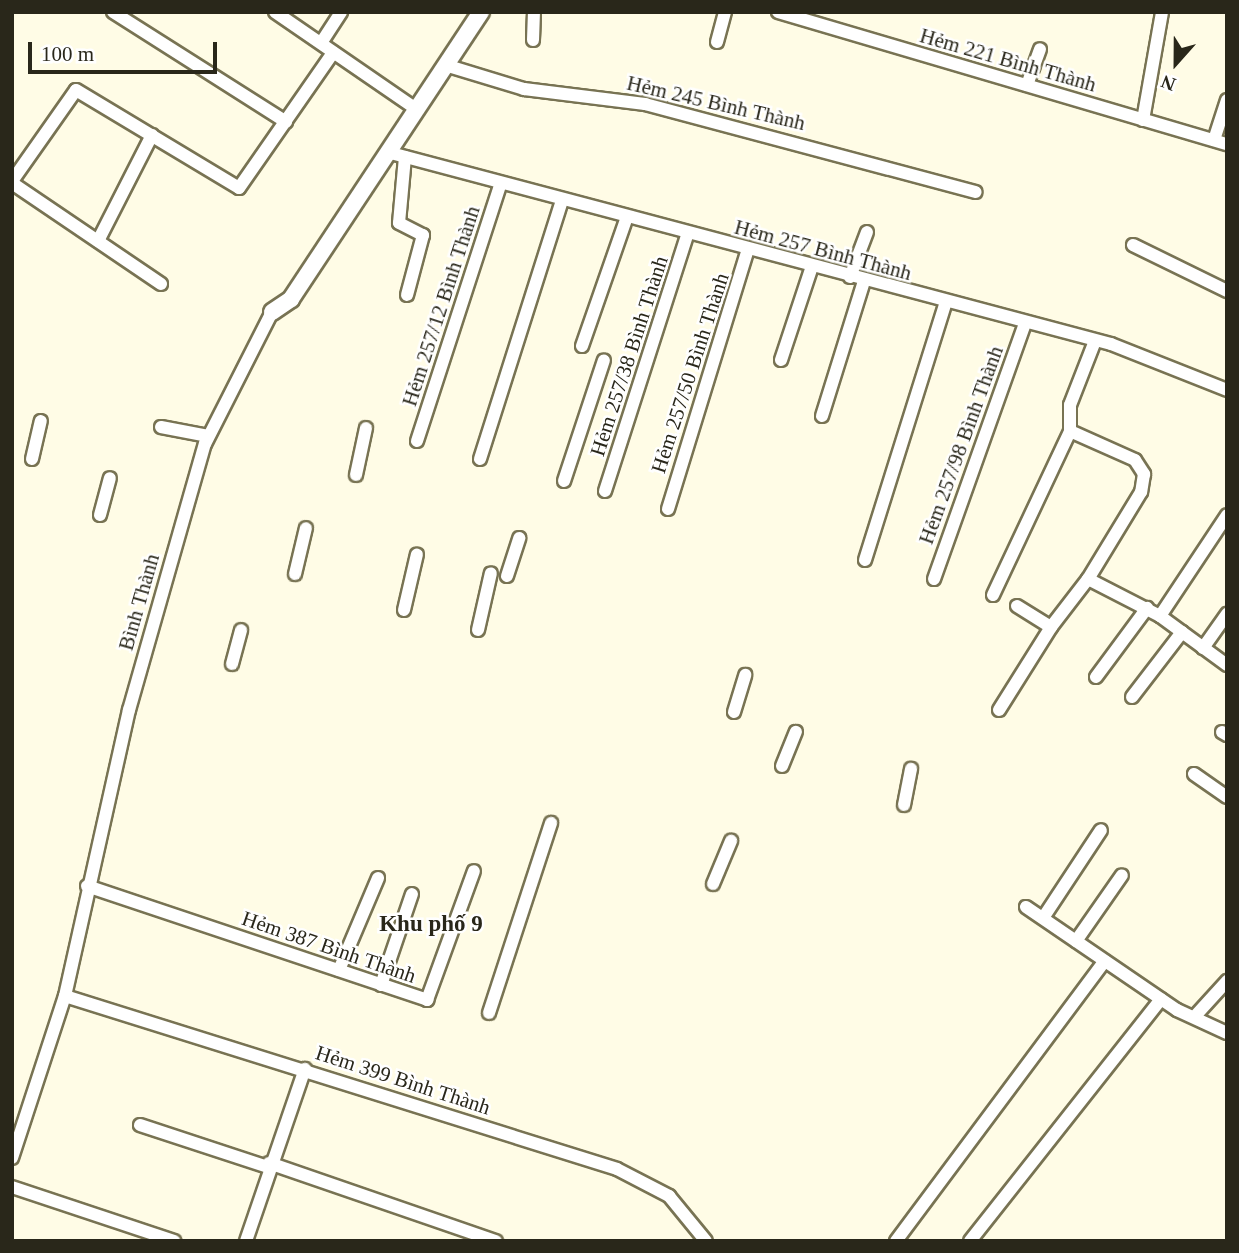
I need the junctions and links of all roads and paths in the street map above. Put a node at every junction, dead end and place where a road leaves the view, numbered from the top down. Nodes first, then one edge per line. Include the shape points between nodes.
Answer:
1 (113, 12) edge
2 (275, 12) edge
3 (341, 12) edge
4 (481, 12) edge
5 (534, 12) edge
6 (726, 12) edge
7 (779, 12) edge
8 (1162, 12) edge
9 (533, 40) dead end
10 (717, 42) dead end
11 (321, 43) junction
12 (1040, 49) dead end
13 (334, 53) junction
14 (445, 65) junction
15 (1027, 85) junction
16 (1227, 100) edge
17 (416, 109) junction
18 (1143, 120) junction
19 (286, 122) junction
20 (152, 135) junction
21 (1220, 142) edge
22 (387, 152) junction
23 (405, 157) junction
24 (12, 182) edge
25 (501, 183) junction
26 (975, 192) dead end
27 (562, 201) junction
28 (627, 217) junction
29 (867, 232) dead end
30 (688, 233) junction
31 (98, 241) junction
32 (1133, 245) dead end
33 (748, 249) junction
34 (811, 266) junction
35 (850, 277) junction
36 (864, 281) junction
37 (160, 284) dead end
38 (1227, 291) edge
39 (407, 295) dead end
40 (946, 304) junction
41 (272, 312) joint
42 (1025, 323) junction
43 (1095, 341) junction
44 (582, 346) dead end
45 (604, 360) dead end
46 (780, 360) dead end
47 (1227, 390) edge
48 (822, 416) dead end
49 (41, 421) dead end
50 (161, 427) dead end
51 (366, 428) dead end
52 (1070, 431) junction
53 (208, 436) junction
54 (417, 441) dead end
55 (480, 458) dead end
56 (32, 459) dead end
57 (356, 475) dead end
58 (110, 478) dead end
59 (564, 481) dead end
60 (605, 491) dead end
61 (668, 509) dead end
62 (100, 515) dead end
63 (1227, 515) edge
64 (306, 528) dead end
65 (519, 538) dead end
66 (417, 554) dead end
67 (865, 559) dead end
68 (491, 573) dead end
69 (295, 574) dead end
70 (508, 576) dead end
71 (933, 579) dead end
72 (1088, 579) junction
73 (993, 595) dead end
74 (1017, 606) dead end
75 (1147, 608) junction
76 (404, 610) dead end
77 (1227, 614) edge
78 (1160, 616) junction
79 (1051, 627) junction
80 (241, 630) dead end
81 (478, 630) dead end
82 (1182, 632) junction
83 (1203, 648) junction
84 (232, 664) dead end
85 (1227, 665) edge
86 (745, 676) dead end
87 (1096, 677) dead end
88 (1132, 697) dead end
89 (999, 710) dead end
90 (734, 712) dead end
91 (796, 732) dead end
92 (782, 766) dead end
93 (911, 769) dead end
94 (1194, 774) dead end
95 (1227, 797) edge
96 (904, 805) dead end
97 (551, 823) dead end
98 (1101, 830) dead end
99 (731, 841) dead end
100 (474, 871) dead end
101 (1122, 875) dead end
102 (378, 877) dead end
103 (713, 884) dead end
104 (87, 886) junction
105 (412, 894) dead end
106 (1026, 907) dead end
107 (1043, 918) junction
108 (1076, 942) junction
109 (1105, 961) junction
110 (338, 970) junction
111 (1227, 981) edge
112 (381, 985) junction
113 (65, 996) junction
114 (1161, 999) junction
115 (489, 1013) dead end
116 (1197, 1014) junction
117 (1227, 1033) edge
118 (305, 1069) junction
119 (140, 1125) dead end
120 (12, 1158) edge
121 (269, 1165) junction
122 (12, 1187) edge
123 (174, 1241) edge
124 (246, 1241) edge
125 (496, 1241) edge
126 (706, 1241) edge
127 (896, 1241) edge
128 (970, 1241) edge

1 - 19 street
2 - 11 street
3 - 11 street
4 - 14 street, Bình Thành
5 - 9 street
6 - 10 street
7 - 15 street, Hẻm 221 Bình Thành
8 - 18 street
11 - 13 street
12 - 15 street
13 - 17 street
13 - 19 street
14 - 17 street, Bình Thành
14 - 26 street, Hẻm 245 Bình Thành via 524,89 645,104
15 - 18 street, Hẻm 221 Bình Thành
16 - 21 street
17 - 22 street, Bình Thành
18 - 21 street, Hẻm 221 Bình Thành
19 - 20 street via 239,188
20 - 24 street via 76,90
20 - 31 street
22 - 23 street, Hẻm 257 Bình Thành
22 - 41 street, Bình Thành via 291,299
23 - 25 street, Hẻm 257 Bình Thành
23 - 39 street via 399,223 423,235
24 - 31 street
25 - 27 street, Hẻm 257 Bình Thành
25 - 54 street, Hẻm 257/12 Bình Thành
27 - 28 street, Hẻm 257 Bình Thành
27 - 55 street
28 - 30 street, Hẻm 257 Bình Thành
28 - 44 street
29 - 35 street
30 - 33 street, Hẻm 257 Bình Thành
30 - 60 street, Hẻm 257/38 Bình Thành
31 - 37 street
32 - 38 street
33 - 34 street, Hẻm 257 Bình Thành
33 - 61 street, Hẻm 257/50 Bình Thành
34 - 35 street, Hẻm 257 Bình Thành
34 - 46 street
35 - 36 street, Hẻm 257 Bình Thành
36 - 40 street, Hẻm 257 Bình Thành
36 - 48 street
40 - 42 street, Hẻm 257 Bình Thành
40 - 67 street
41 - 53 street, Bình Thành
42 - 43 street, Hẻm 257 Bình Thành
42 - 71 street, Hẻm 257/98 Bình Thành
43 - 47 street, Hẻm 257 Bình Thành
43 - 52 street via 1068,414
45 - 59 street
49 - 56 street
50 - 53 street
51 - 57 street
52 - 72 street via 1135,460 1144,474 1141,492
52 - 73 street
53 - 104 street, Bình Thành via 129,710
58 - 62 street
63 - 78 street
64 - 69 street
65 - 70 street
66 - 76 street
68 - 81 street
72 - 75 street
72 - 79 street
74 - 79 street
75 - 78 street
75 - 87 street
77 - 83 street
78 - 82 street
79 - 89 street
80 - 84 street
82 - 83 street
82 - 88 street
83 - 85 street
86 - 90 street
91 - 92 street
93 - 96 street
94 - 95 street
97 - 115 street
98 - 107 street
99 - 103 street
100 - 112 street, Hẻm 387 Bình Thành via 432,999
101 - 108 street
102 - 110 street
104 - 110 street, Hẻm 387 Bình Thành
104 - 113 street, Bình Thành
105 - 112 street
106 - 107 street
107 - 108 street
108 - 109 street
109 - 114 street
109 - 127 street
110 - 112 street, Hẻm 387 Bình Thành
111 - 116 street
113 - 118 street, Hẻm 399 Bình Thành
113 - 120 street, Bình Thành
114 - 116 street
114 - 128 street
116 - 117 street
118 - 121 street
118 - 126 street, Hẻm 399 Bình Thành via 617,1169 669,1196
119 - 121 street
121 - 124 street
121 - 125 street
122 - 123 street

